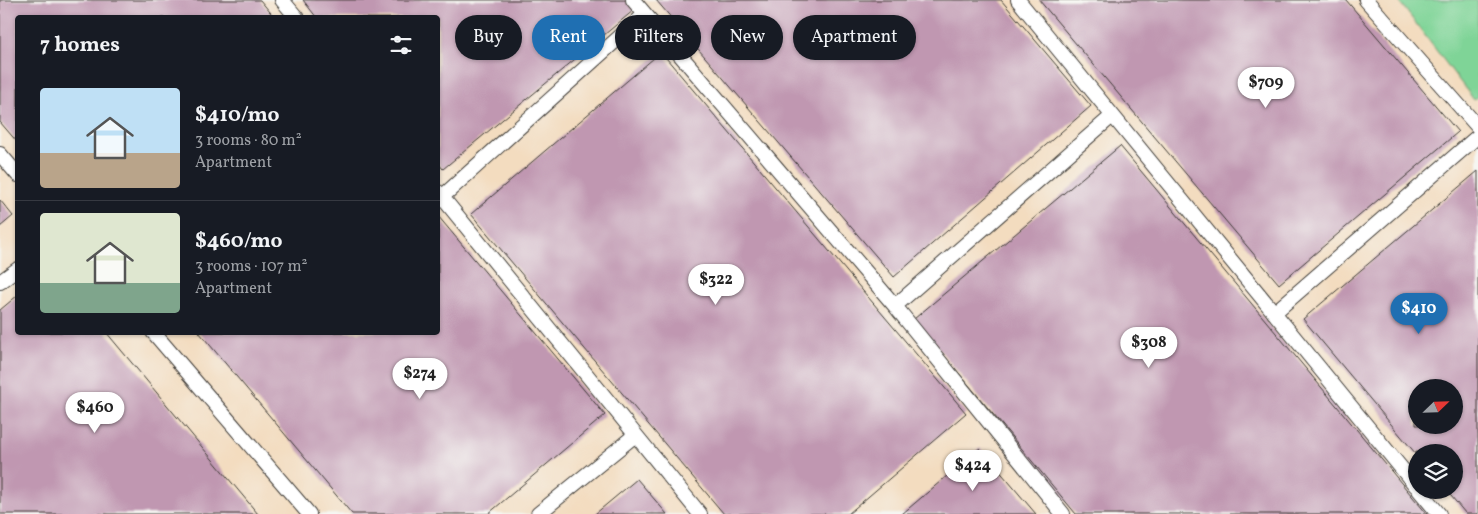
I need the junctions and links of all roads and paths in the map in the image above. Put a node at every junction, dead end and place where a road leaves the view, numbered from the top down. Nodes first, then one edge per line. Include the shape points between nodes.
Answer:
1 (282, 0) edge
2 (633, 0) edge
3 (1018, 0) edge
4 (1366, 0) edge
5 (294, 15) edge
6 (644, 15) edge
7 (615, 40) edge
8 (683, 60) edge
9 (1112, 116) junction
10 (1478, 127) edge
11 (1478, 136) edge
12 (0, 154) edge
13 (15, 172) edge
14 (440, 194) edge
15 (15, 271) edge
16 (0, 282) edge
17 (895, 306) junction
18 (1274, 313) junction
19 (156, 335) edge
20 (634, 436) junction
21 (1408, 476) edge
22 (1426, 499) edge
23 (309, 514) edge
24 (538, 514) edge
25 (700, 514) edge
26 (1063, 514) edge
27 (1439, 514) edge

1 - 5 lane
2 - 6 lane
3 - 9 lane
4 - 10 lane
7 - 14 lane
8 - 17 lane
9 - 17 lane
9 - 18 lane
11 - 18 lane
12 - 13 lane
14 - 20 lane
15 - 16 lane
17 - 26 lane
18 - 21 lane
19 - 23 lane
20 - 24 lane
20 - 25 lane
22 - 27 lane

